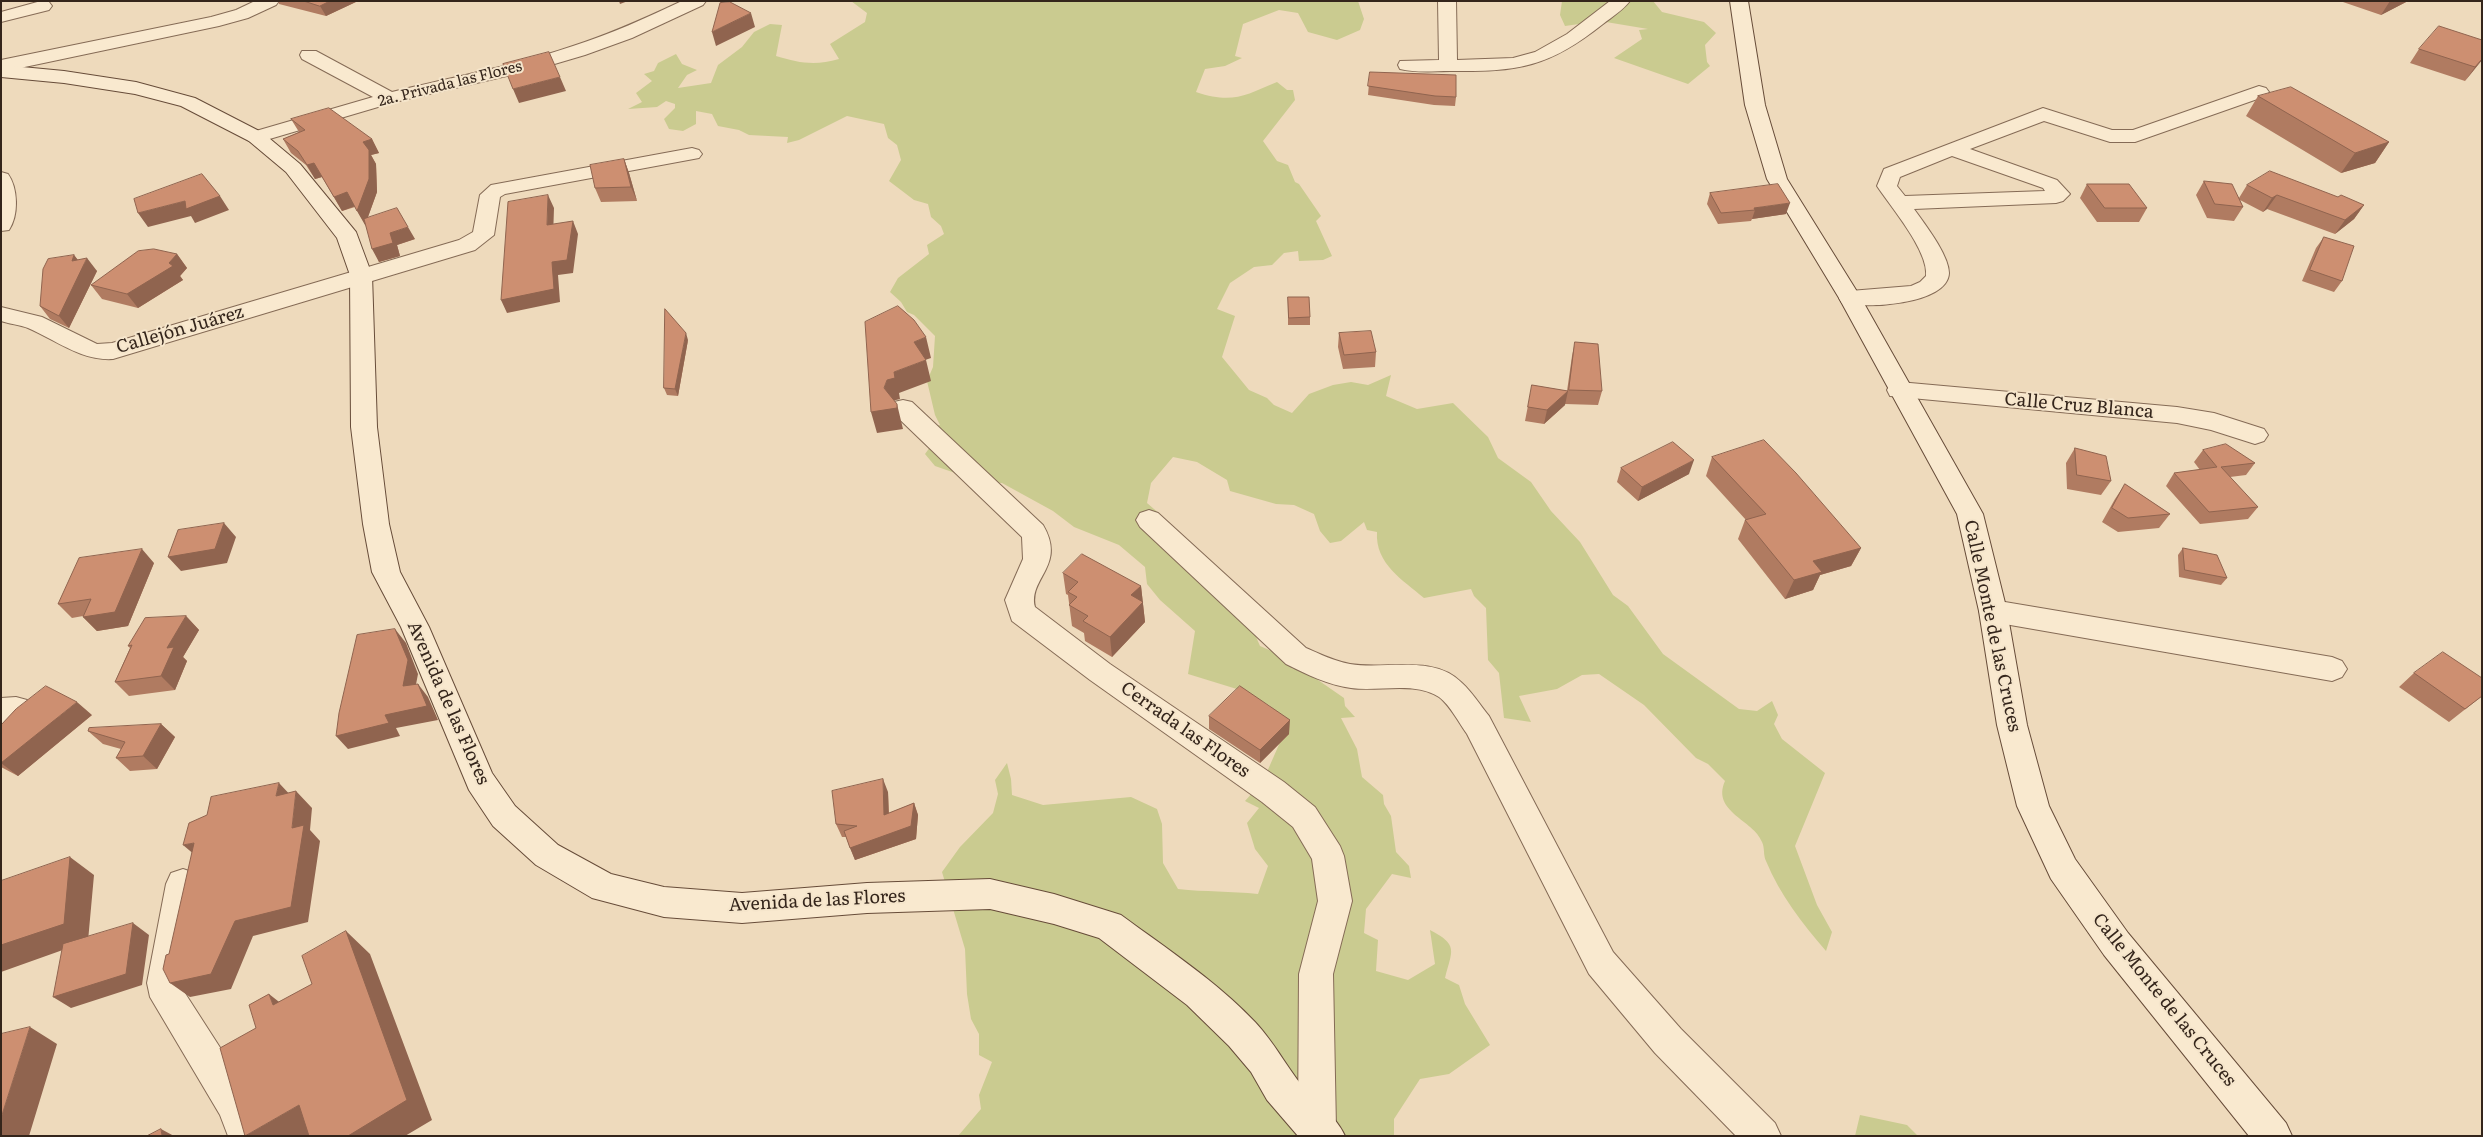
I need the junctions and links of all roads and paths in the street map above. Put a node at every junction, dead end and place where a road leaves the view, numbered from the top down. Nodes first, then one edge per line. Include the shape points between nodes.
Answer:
1 (270, 1) edge
2 (697, 1) edge
3 (1447, 1) edge
4 (1621, 1) edge
5 (1739, 1) edge
6 (43, 6) dead end
7 (1, 17) edge
8 (309, 55) dead end
9 (1407, 65) dead end
10 (1448, 65) junction
11 (1, 66) edge
12 (1, 71) edge
13 (2260, 92) dead end
14 (390, 98) junction
15 (256, 137) junction
16 (1953, 150) junction
17 (692, 154) dead end
18 (1, 178) edge
19 (1899, 204) junction
20 (1, 225) edge
21 (361, 275) junction
22 (1850, 298) junction
23 (1, 314) edge
24 (1899, 390) junction
25 (903, 408) dead end
26 (2255, 435) dead end
27 (1149, 520) dead end
28 (1993, 611) junction
29 (2332, 669) dead end
30 (1, 710) edge
31 (1, 732) edge
32 (183, 884) edge
33 (1322, 1132) edge
34 (247, 1136) edge
35 (1762, 1136) edge
36 (2273, 1136) edge

1 - 11 street via 242,14 212,22
2 - 14 street, 2a. Privada las Flores via 626,34 578,51
3 - 10 street
4 - 10 street via 1572,39 1540,57 1513,63
5 - 22 street, Calle Monte de las Cruces via 1755,105 1777,179
6 - 7 street
8 - 14 street
9 - 10 street
12 - 15 street, Avenida de las Flores via 64,77 162,94 188,102
13 - 16 street via 2135,136 2110,136 2043,114
14 - 15 street, 2a. Privada las Flores
15 - 21 street, Avenida de las Flores via 293,168 348,237
16 - 19 street via 1891,173 1887,186
16 - 19 street via 2050,184 2060,194 2056,197
17 - 21 street, Callejón Juárez via 498,189 490,195 483,235 476,241
18 - 20 street via 6,200
19 - 22 street via 1935,258 1938,273 1933,283 1910,293
21 - 23 street, Callejón Juárez via 112,351 89,349 34,322
21 - 33 street, Avenida de las Flores via 364,427 376,524 386,572 415,627 480,781 504,816 547,855 604,887 664,902 742,908 867,898 990,894 1109,926 1199,993 1242,1034 1264,1059 1280,1087
22 - 24 street, Calle Monte de las Cruces
24 - 26 street, Calle Cruz Blanca via 2177,415
24 - 28 street, Calle Monte de las Cruces via 1970,514
25 - 33 street, Cerrada las Flores via 1034,532 1040,545 1037,561 1018,600 1022,613 1273,792 1304,818 1328,856 1335,901 1316,974
27 - 35 street via 1296,656 1351,676 1412,677 1435,681 1451,690 1478,725 1601,963 1668,1041
28 - 29 street
28 - 36 street, Calle Monte de las Cruces via 2012,726 2033,806 2063,869 2116,944
30 - 31 street via 16,709 20,713
32 - 34 street via 164,983 175,1009 235,1104

